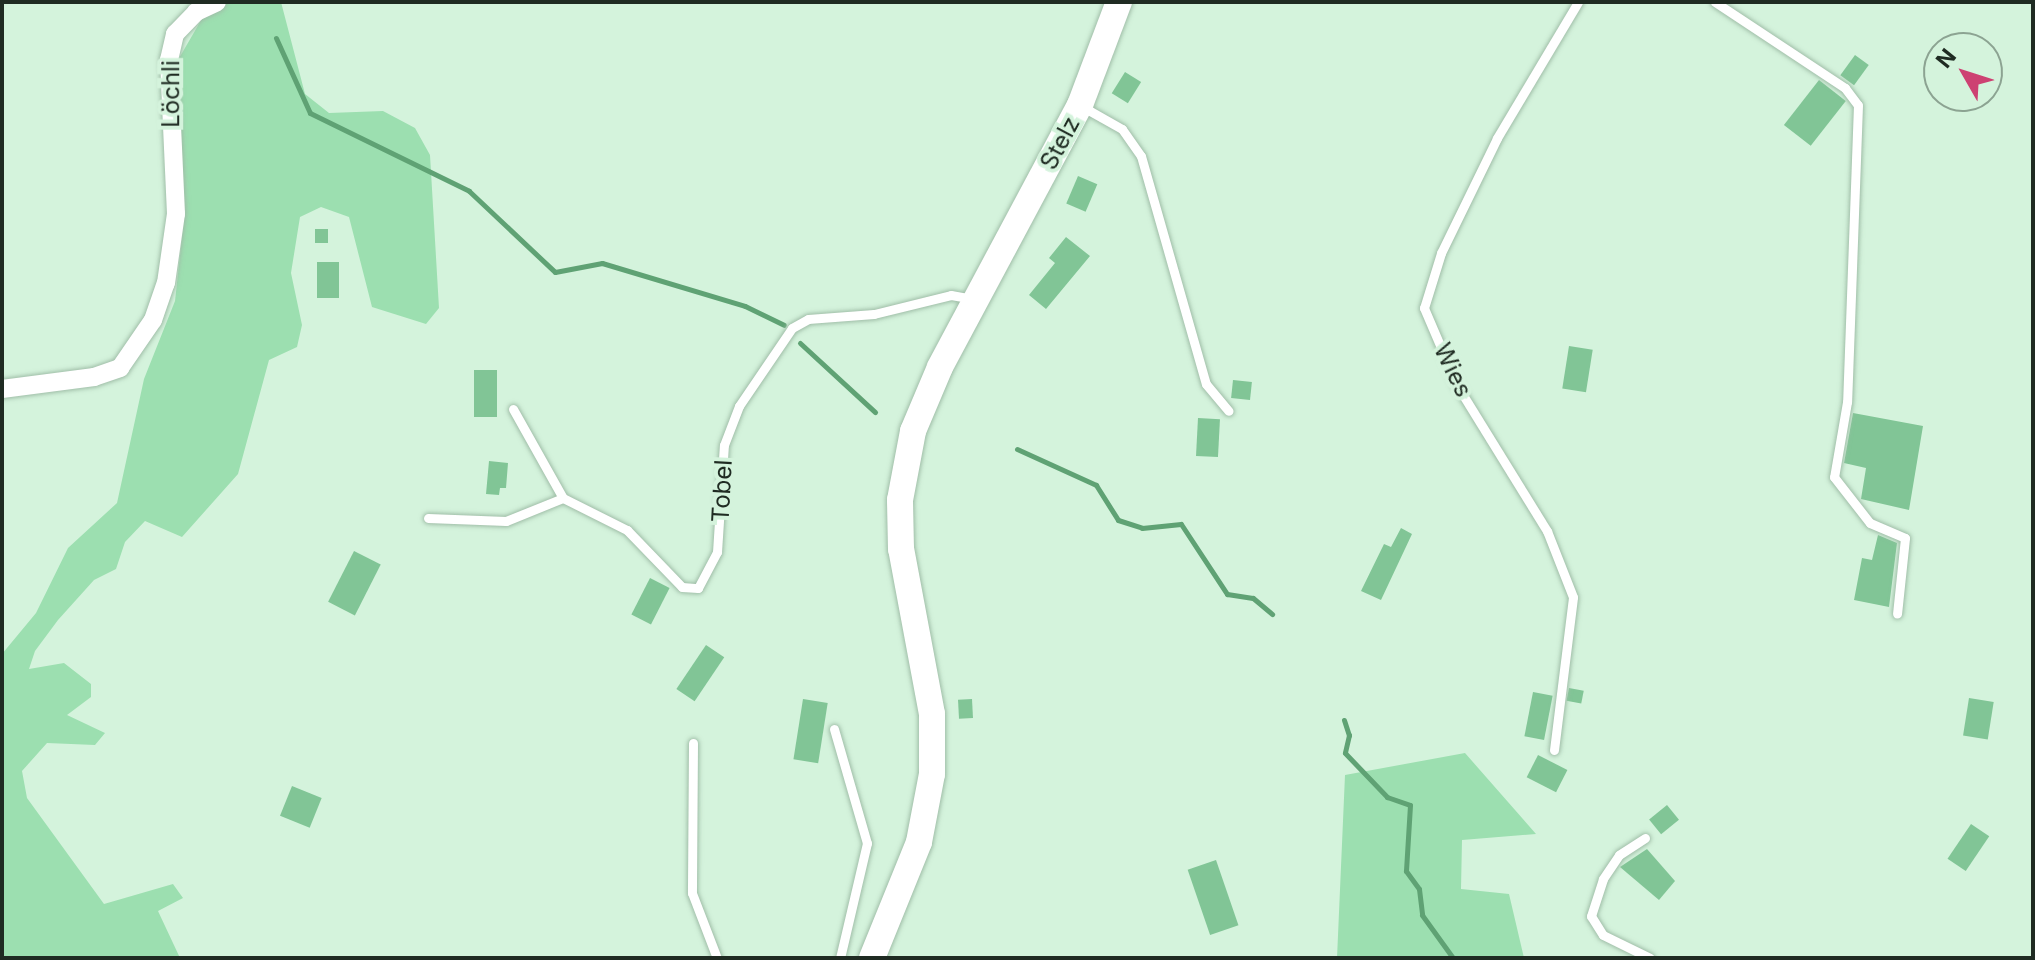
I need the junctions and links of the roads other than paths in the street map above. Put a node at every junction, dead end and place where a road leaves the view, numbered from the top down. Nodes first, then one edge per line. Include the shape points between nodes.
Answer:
1 (217, 2) edge
2 (1119, 2) edge
3 (1578, 2) edge
4 (1715, 2) edge
5 (1080, 105) junction
6 (976, 300) junction
7 (2, 389) edge
8 (513, 409) dead end
9 (1229, 411) dead end
10 (563, 498) junction
11 (428, 518) dead end
12 (1897, 614) dead end
13 (834, 729) dead end
14 (693, 743) dead end
15 (1554, 750) dead end
16 (1645, 838) dead end
17 (717, 958) edge
18 (840, 958) edge
19 (872, 958) edge
20 (1650, 958) edge

1 - 7 street, Löchli via 196,12 175,34 168,86 176,214 166,283 137,348 120,368 94,377
2 - 5 main road
3 - 15 lane, Wies via 1497,138 1441,253 1424,308 1457,385 1547,531 1573,597
4 - 12 lane via 1845,88 1858,105 1847,402 1834,477 1870,523 1905,538
5 - 6 main road, Stelz
5 - 9 lane, Stelz via 1122,129 1141,156 1206,384
6 - 10 lane, Tobel via 951,295 874,314 808,319 792,328 739,406 724,445 717,552 698,588 682,587 627,530
6 - 19 main road, Stelz via 921,410 902,475 903,569 932,714 932,774 919,842
8 - 10 lane
10 - 11 lane via 506,521
13 - 18 lane via 867,843
14 - 17 lane via 692,893
16 - 20 lane via 1619,855 1603,879 1591,916 1603,935

